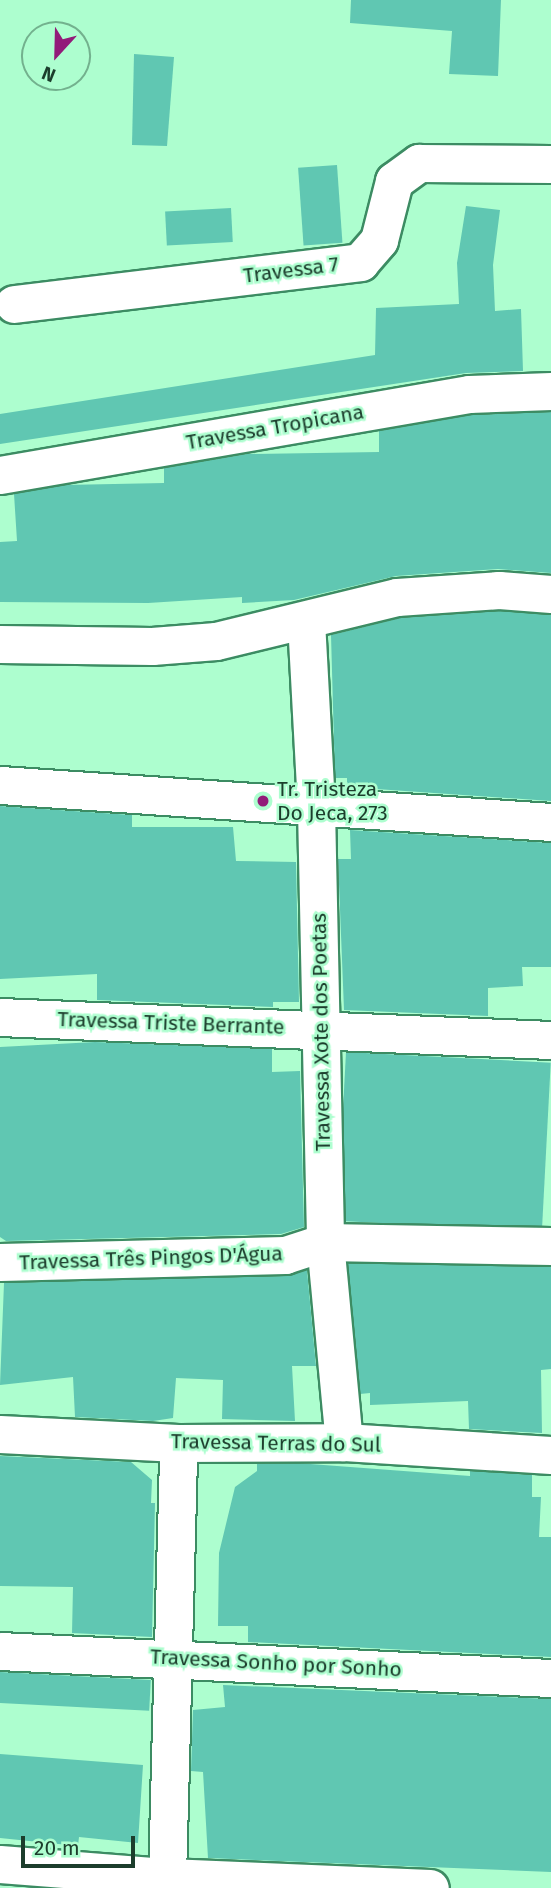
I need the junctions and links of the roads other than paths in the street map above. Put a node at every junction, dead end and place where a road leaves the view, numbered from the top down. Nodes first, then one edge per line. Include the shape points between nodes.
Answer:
1 (551, 164) edge
2 (14, 304) dead end
3 (551, 391) edge
4 (0, 475) edge
5 (551, 594) edge
6 (306, 621) junction
7 (0, 644) edge
8 (0, 785) edge
9 (316, 808) junction
10 (551, 822) edge
11 (0, 1017) edge
12 (321, 1029) junction
13 (551, 1040) edge
14 (325, 1242) junction
15 (551, 1246) edge
16 (0, 1262) edge
17 (0, 1434) edge
18 (344, 1442) junction
19 (178, 1443) junction
20 (551, 1455) edge
21 (0, 1651) edge
22 (175, 1656) junction
23 (551, 1678) edge
24 (0, 1864) edge
25 (39, 1877) edge
26 (166, 1877) junction
27 (429, 1888) edge

1 - 2 street, Travessa 7 via 419,163 394,181 379,240 360,262
3 - 4 street, Travessa Tropicana via 469,394
5 - 6 street via 499,590 397,597
6 - 7 street via 190,643
6 - 9 street, Travessa Xote dos Poetas
8 - 9 street
9 - 10 street
9 - 12 street, Travessa Xote dos Poetas
11 - 12 street, Travessa Triste Berrante
12 - 13 street, Travessa Triste Berrante
12 - 14 street, Travessa Xote dos Poetas
14 - 15 street, Travessa Três Pingos D'Água
14 - 16 street, Travessa Três Pingos D'Água via 285,1255
14 - 18 street, Travessa Xote dos Poetas
17 - 19 street, Travessa Terras do Sul
18 - 19 street, Travessa Terras do Sul
18 - 20 street, Travessa Terras do Sul
19 - 22 street
21 - 22 street, Travessa Sonho por Sonho
22 - 23 street, Travessa Sonho por Sonho
22 - 26 street
24 - 25 street
25 - 26 street
26 - 27 street

